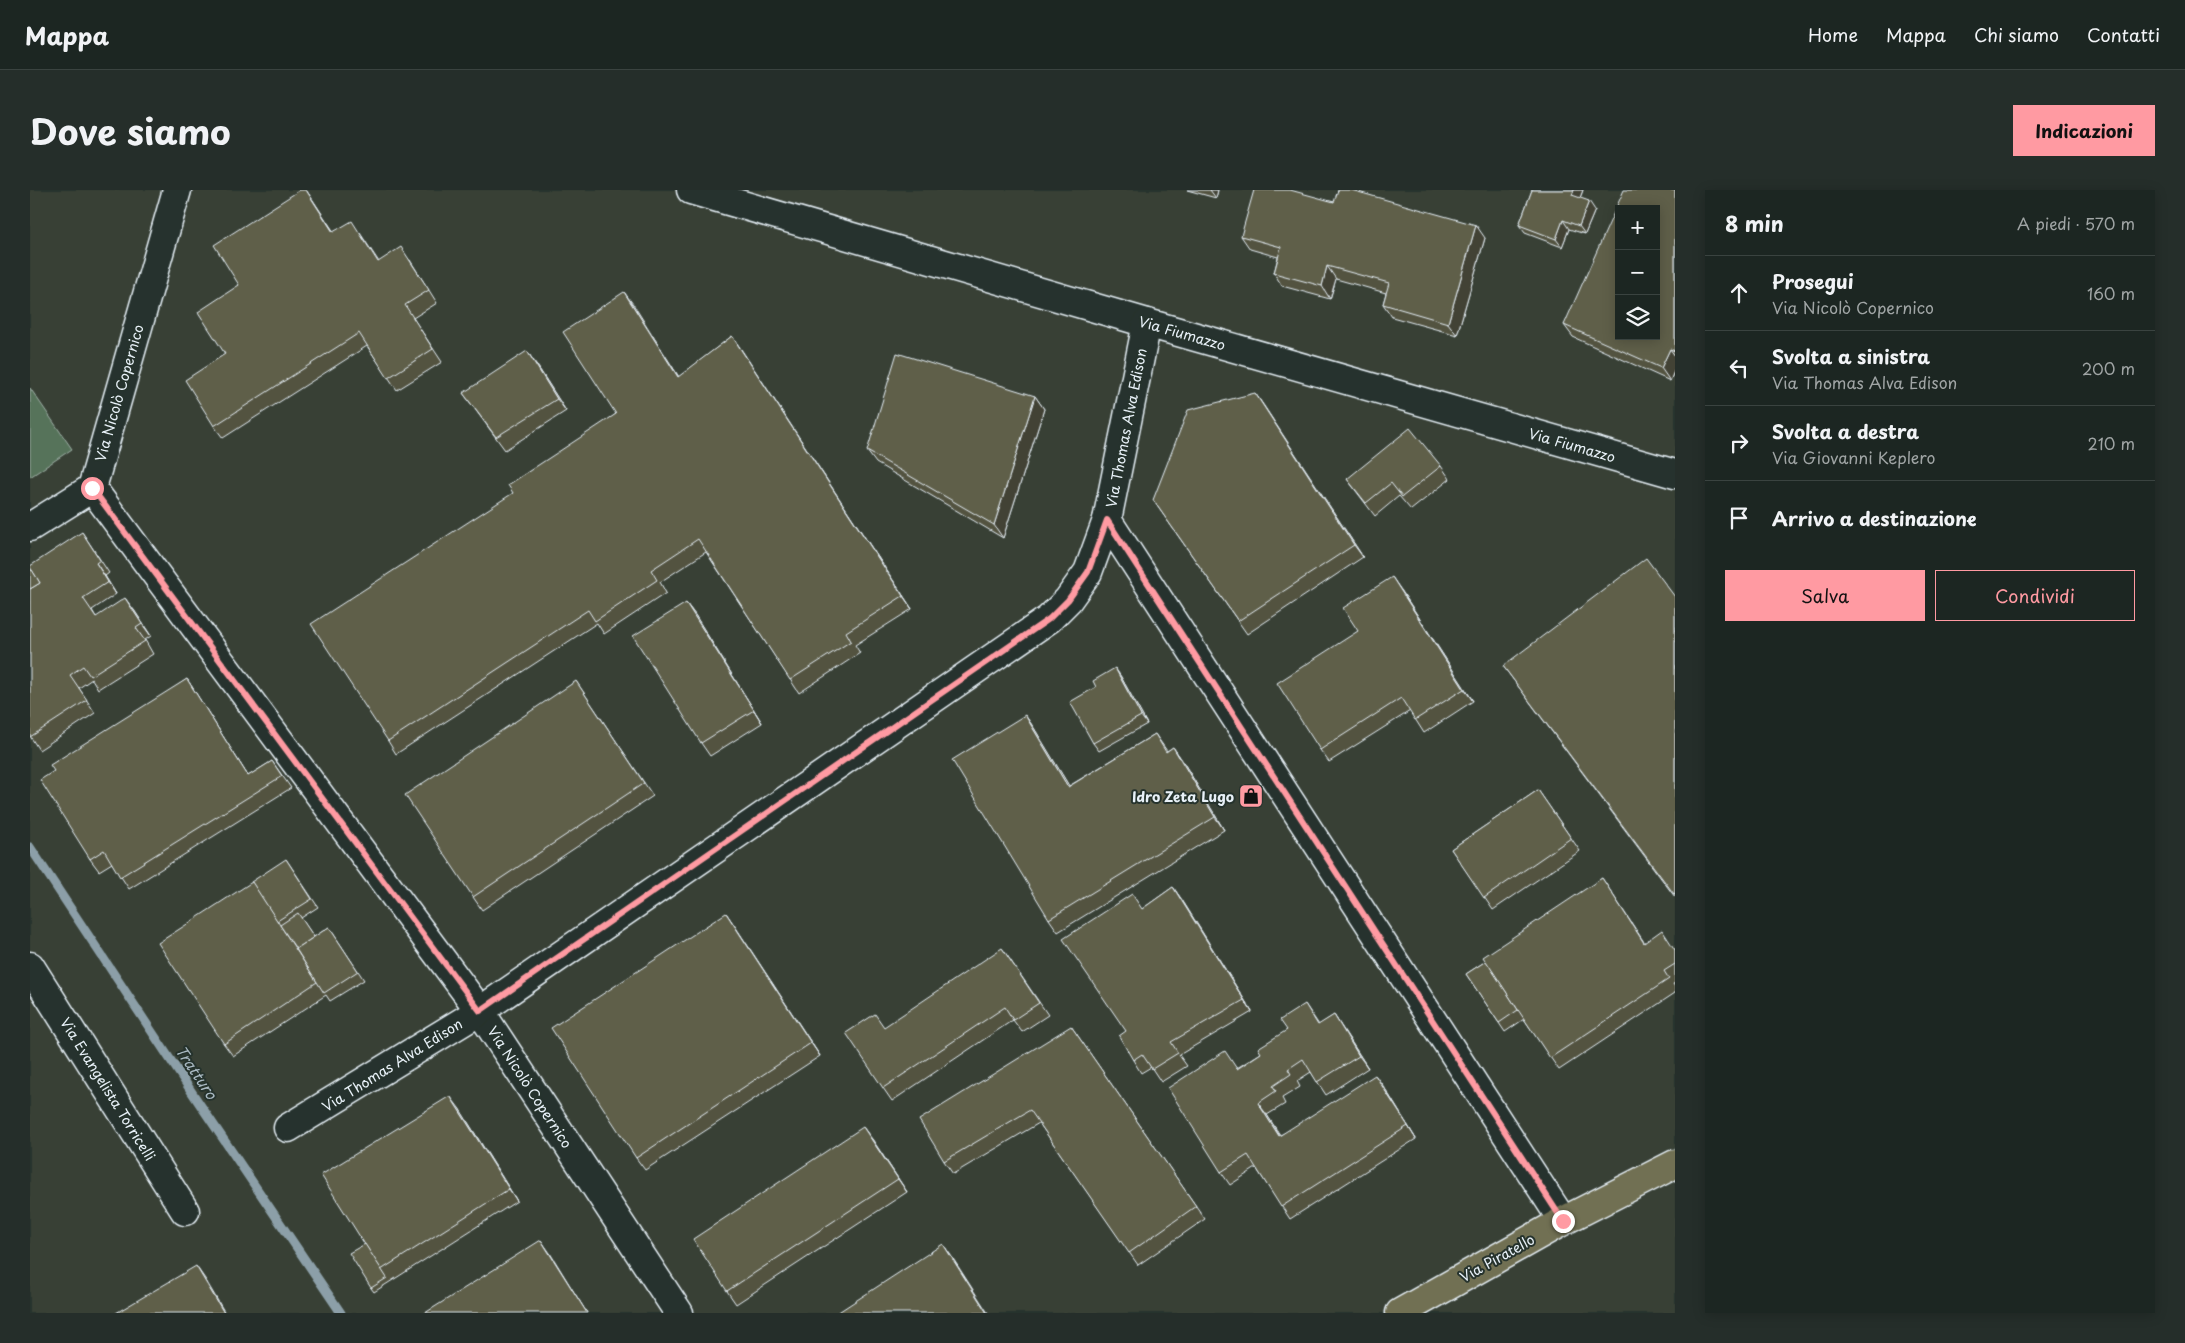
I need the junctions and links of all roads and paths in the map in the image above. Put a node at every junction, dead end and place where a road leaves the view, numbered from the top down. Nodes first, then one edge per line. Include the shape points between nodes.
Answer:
1 (177, 190) edge
2 (690, 190) edge
3 (1147, 323) junction
4 (1675, 474) edge
5 (92, 488) junction
6 (1107, 520) junction
7 (30, 526) edge
8 (30, 966) edge
9 (480, 1011) junction
10 (288, 1128) dead end
11 (1675, 1164) edge
12 (185, 1211) dead end
13 (1563, 1221) junction
14 (679, 1313) edge
15 (1400, 1313) edge

1 - 5 street, Via Nicolò Copernico
2 - 3 street, Via Fiumazzo
3 - 4 street, Via Fiumazzo
3 - 6 street, Via Thomas Alva Edison
5 - 7 street
5 - 9 street, Via Nicolò Copernico
6 - 9 street, Via Thomas Alva Edison via 1088,572 1049,619
6 - 13 street
8 - 12 street, Via Evangelista Torricelli
9 - 10 street, Via Thomas Alva Edison
9 - 14 street, Via Nicolò Copernico
11 - 13 main road, Via Piratello
13 - 15 main road, Via Piratello

